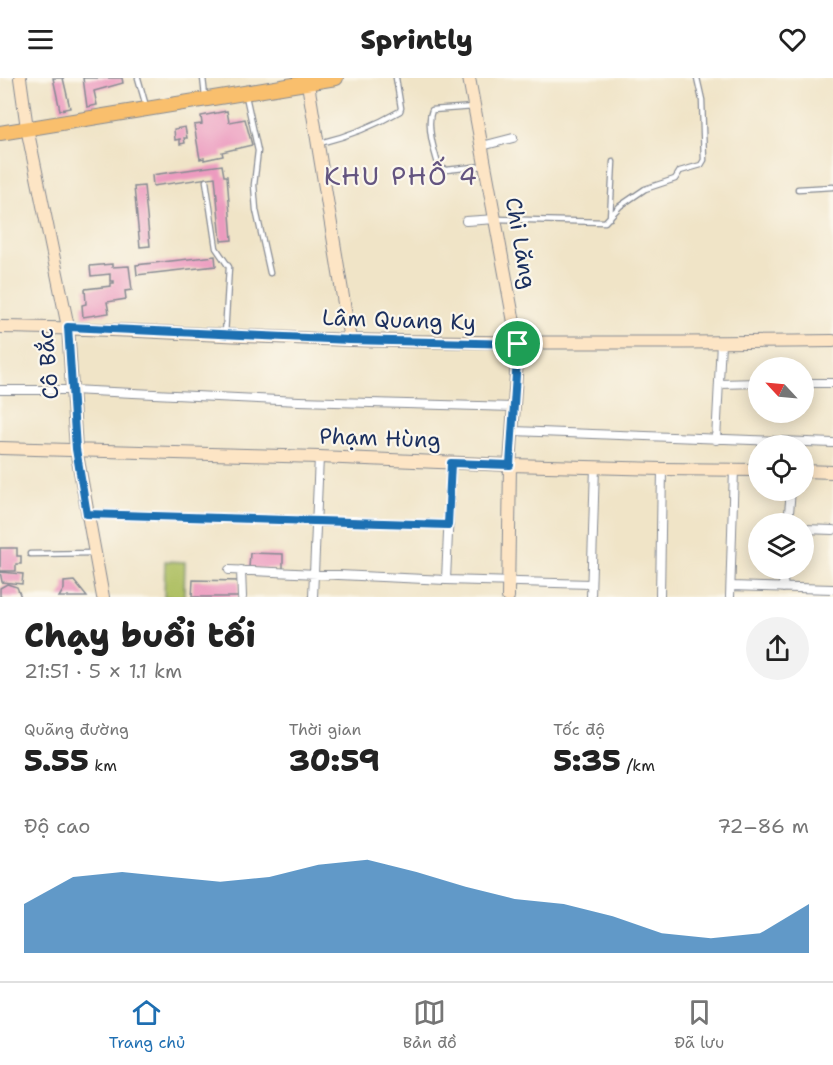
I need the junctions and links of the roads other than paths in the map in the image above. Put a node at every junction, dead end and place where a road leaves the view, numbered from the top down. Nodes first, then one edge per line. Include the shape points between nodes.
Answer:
1 (20, 78) edge
2 (138, 78) edge
3 (202, 78) edge
4 (336, 78) edge
5 (396, 78) edge
6 (469, 78) edge
7 (697, 78) edge
8 (307, 80) edge
9 (246, 93) junction
10 (206, 99) junction
11 (474, 107) junction
12 (147, 109) junction
13 (27, 128) junction
14 (0, 133) edge
15 (513, 138) dead end
16 (318, 143) junction
17 (482, 146) junction
18 (613, 162) dead end
19 (485, 166) junction
20 (206, 181) dead end
21 (833, 187) edge
22 (798, 189) dead end
23 (610, 218) junction
24 (496, 219) junction
25 (466, 221) dead end
26 (270, 273) dead end
27 (0, 327) edge
28 (68, 327) junction
29 (225, 335) junction
30 (350, 340) junction
31 (833, 341) edge
32 (721, 342) junction
33 (518, 344) junction
34 (748, 383) edge
35 (814, 383) edge
36 (833, 383) edge
37 (719, 384) junction
38 (0, 390) edge
39 (71, 390) junction
40 (514, 407) junction
41 (513, 431) junction
42 (716, 440) junction
43 (833, 443) edge
44 (0, 448) edge
45 (76, 449) junction
46 (319, 457) junction
47 (451, 463) junction
48 (510, 465) junction
49 (595, 466) junction
50 (662, 469) junction
51 (734, 469) junction
52 (748, 470) edge
53 (814, 471) edge
54 (833, 472) edge
55 (87, 514) junction
56 (316, 521) junction
57 (448, 525) junction
58 (814, 529) edge
59 (833, 530) edge
60 (94, 553) junction
61 (30, 554) dead end
62 (230, 570) dead end
63 (241, 570) junction
64 (314, 574) junction
65 (783, 579) edge
66 (446, 580) junction
67 (508, 582) junction
68 (591, 584) junction
69 (731, 586) junction
70 (783, 588) junction
71 (833, 589) edge
72 (103, 597) edge
73 (242, 597) edge
74 (313, 597) edge
75 (508, 597) edge
76 (591, 597) edge
77 (660, 597) edge
78 (730, 597) edge

1 - 13 street, Cô Bắc
2 - 12 lane
3 - 10 lane
4 - 8 main road
5 - 16 lane via 400,111 350,136
6 - 11 street, Chi Lăng
7 - 23 lane via 702,100 701,165 645,189
8 - 9 main road
8 - 16 street
9 - 10 main road
9 - 26 lane via 258,151 256,210
10 - 12 main road
11 - 17 street, Chi Lăng
11 - 19 lane via 431,112 435,154 439,167 446,170
12 - 13 main road
13 - 14 main road
13 - 28 street, Cô Bắc
15 - 17 street
16 - 30 street
17 - 19 street, Chi Lăng
18 - 23 lane
19 - 24 street, Chi Lăng
20 - 29 lane via 216,248 229,267
21 - 22 lane
23 - 24 lane via 605,222
24 - 25 street
24 - 33 street, Chi Lăng
27 - 28 street, Lâm Quang Ky
28 - 29 street, Lâm Quang Ky
28 - 39 street, Cô Bắc
29 - 30 street, Lâm Quang Ky
30 - 33 street, Lâm Quang Ky
31 - 32 street, Lâm Quang Ky
32 - 33 street, Lâm Quang Ky
32 - 37 street
33 - 40 street, Chi Lăng
34 - 37 street
35 - 36 street
37 - 42 street
38 - 39 street
39 - 40 street
39 - 45 street, Cô Bắc
40 - 41 street, Chi Lăng
41 - 42 street
41 - 48 street, Chi Lăng
42 - 43 street
44 - 45 street, Phạm Hùng
45 - 46 street, Phạm Hùng
45 - 55 street, Cô Bắc
46 - 47 street, Phạm Hùng
46 - 56 street
47 - 48 street, Phạm Hùng
47 - 57 street
48 - 49 street, Phạm Hùng
48 - 67 street, Chi Lăng
49 - 50 street, Phạm Hùng
49 - 68 street
50 - 51 street, Phạm Hùng
50 - 77 street
51 - 52 street, Phạm Hùng
51 - 69 street
53 - 54 street
55 - 56 street
55 - 60 street, Cô Bắc
56 - 57 street
56 - 64 street
57 - 66 street
58 - 59 street
60 - 61 lane
60 - 72 street, Cô Bắc
62 - 63 street
63 - 64 street
63 - 73 street
64 - 66 street
64 - 74 street
65 - 70 street
66 - 67 street
67 - 68 street
67 - 75 street, Chi Lăng
68 - 76 street
69 - 70 street
69 - 78 street
70 - 71 street

